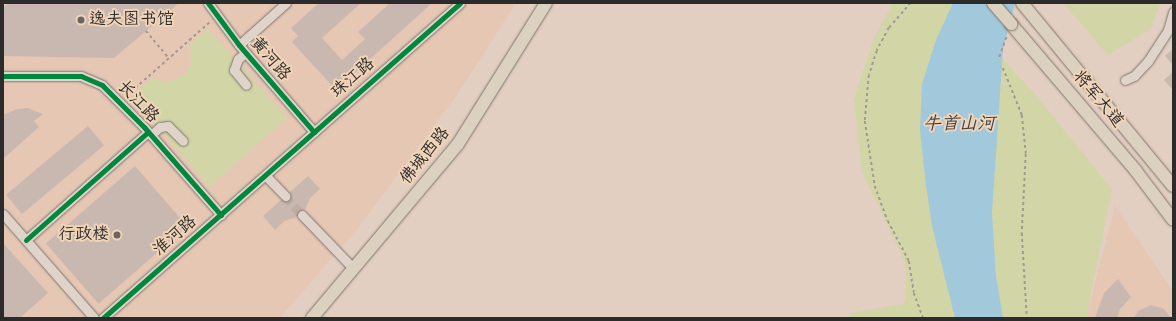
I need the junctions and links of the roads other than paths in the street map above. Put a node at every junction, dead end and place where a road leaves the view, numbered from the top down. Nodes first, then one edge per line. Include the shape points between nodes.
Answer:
1 (208, 3) edge
2 (286, 3) edge
3 (460, 3) edge
4 (546, 3) edge
5 (993, 3) edge
6 (1022, 3) edge
7 (1173, 12) edge
8 (238, 45) junction
9 (245, 53) junction
10 (3, 76) edge
11 (1125, 80) dead end
12 (246, 85) dead end
13 (314, 132) junction
14 (149, 133) junction
15 (183, 141) dead end
16 (266, 176) junction
17 (1173, 186) edge
18 (285, 196) tunnel mouth
19 (3, 214) edge
20 (221, 215) junction
21 (302, 215) tunnel mouth
22 (1173, 220) edge
23 (26, 240) junction
24 (353, 268) junction
25 (94, 318) edge
26 (103, 318) edge
27 (312, 318) edge

1 - 8 street, 黄河路
2 - 8 street
3 - 13 street, 珠江路
4 - 24 main road, 佛城西路 via 458,144
5 - 22 main road, 将军大道, bridge via 1136,171
6 - 17 main road, 将军大道
7 - 11 street via 1168,30 1148,62 1134,76
8 - 9 street, 黄河路
9 - 12 street via 238,59 234,70
9 - 13 street, 黄河路
10 - 14 street, 长江路 via 81,76 102,85
13 - 16 street, 珠江路
14 - 15 street via 168,126
14 - 20 street, 长江路
14 - 23 street
16 - 18 street
16 - 20 street, 淮河路
19 - 23 street
20 - 26 street, 淮河路
21 - 24 street
23 - 25 street
24 - 27 main road, 佛城西路

